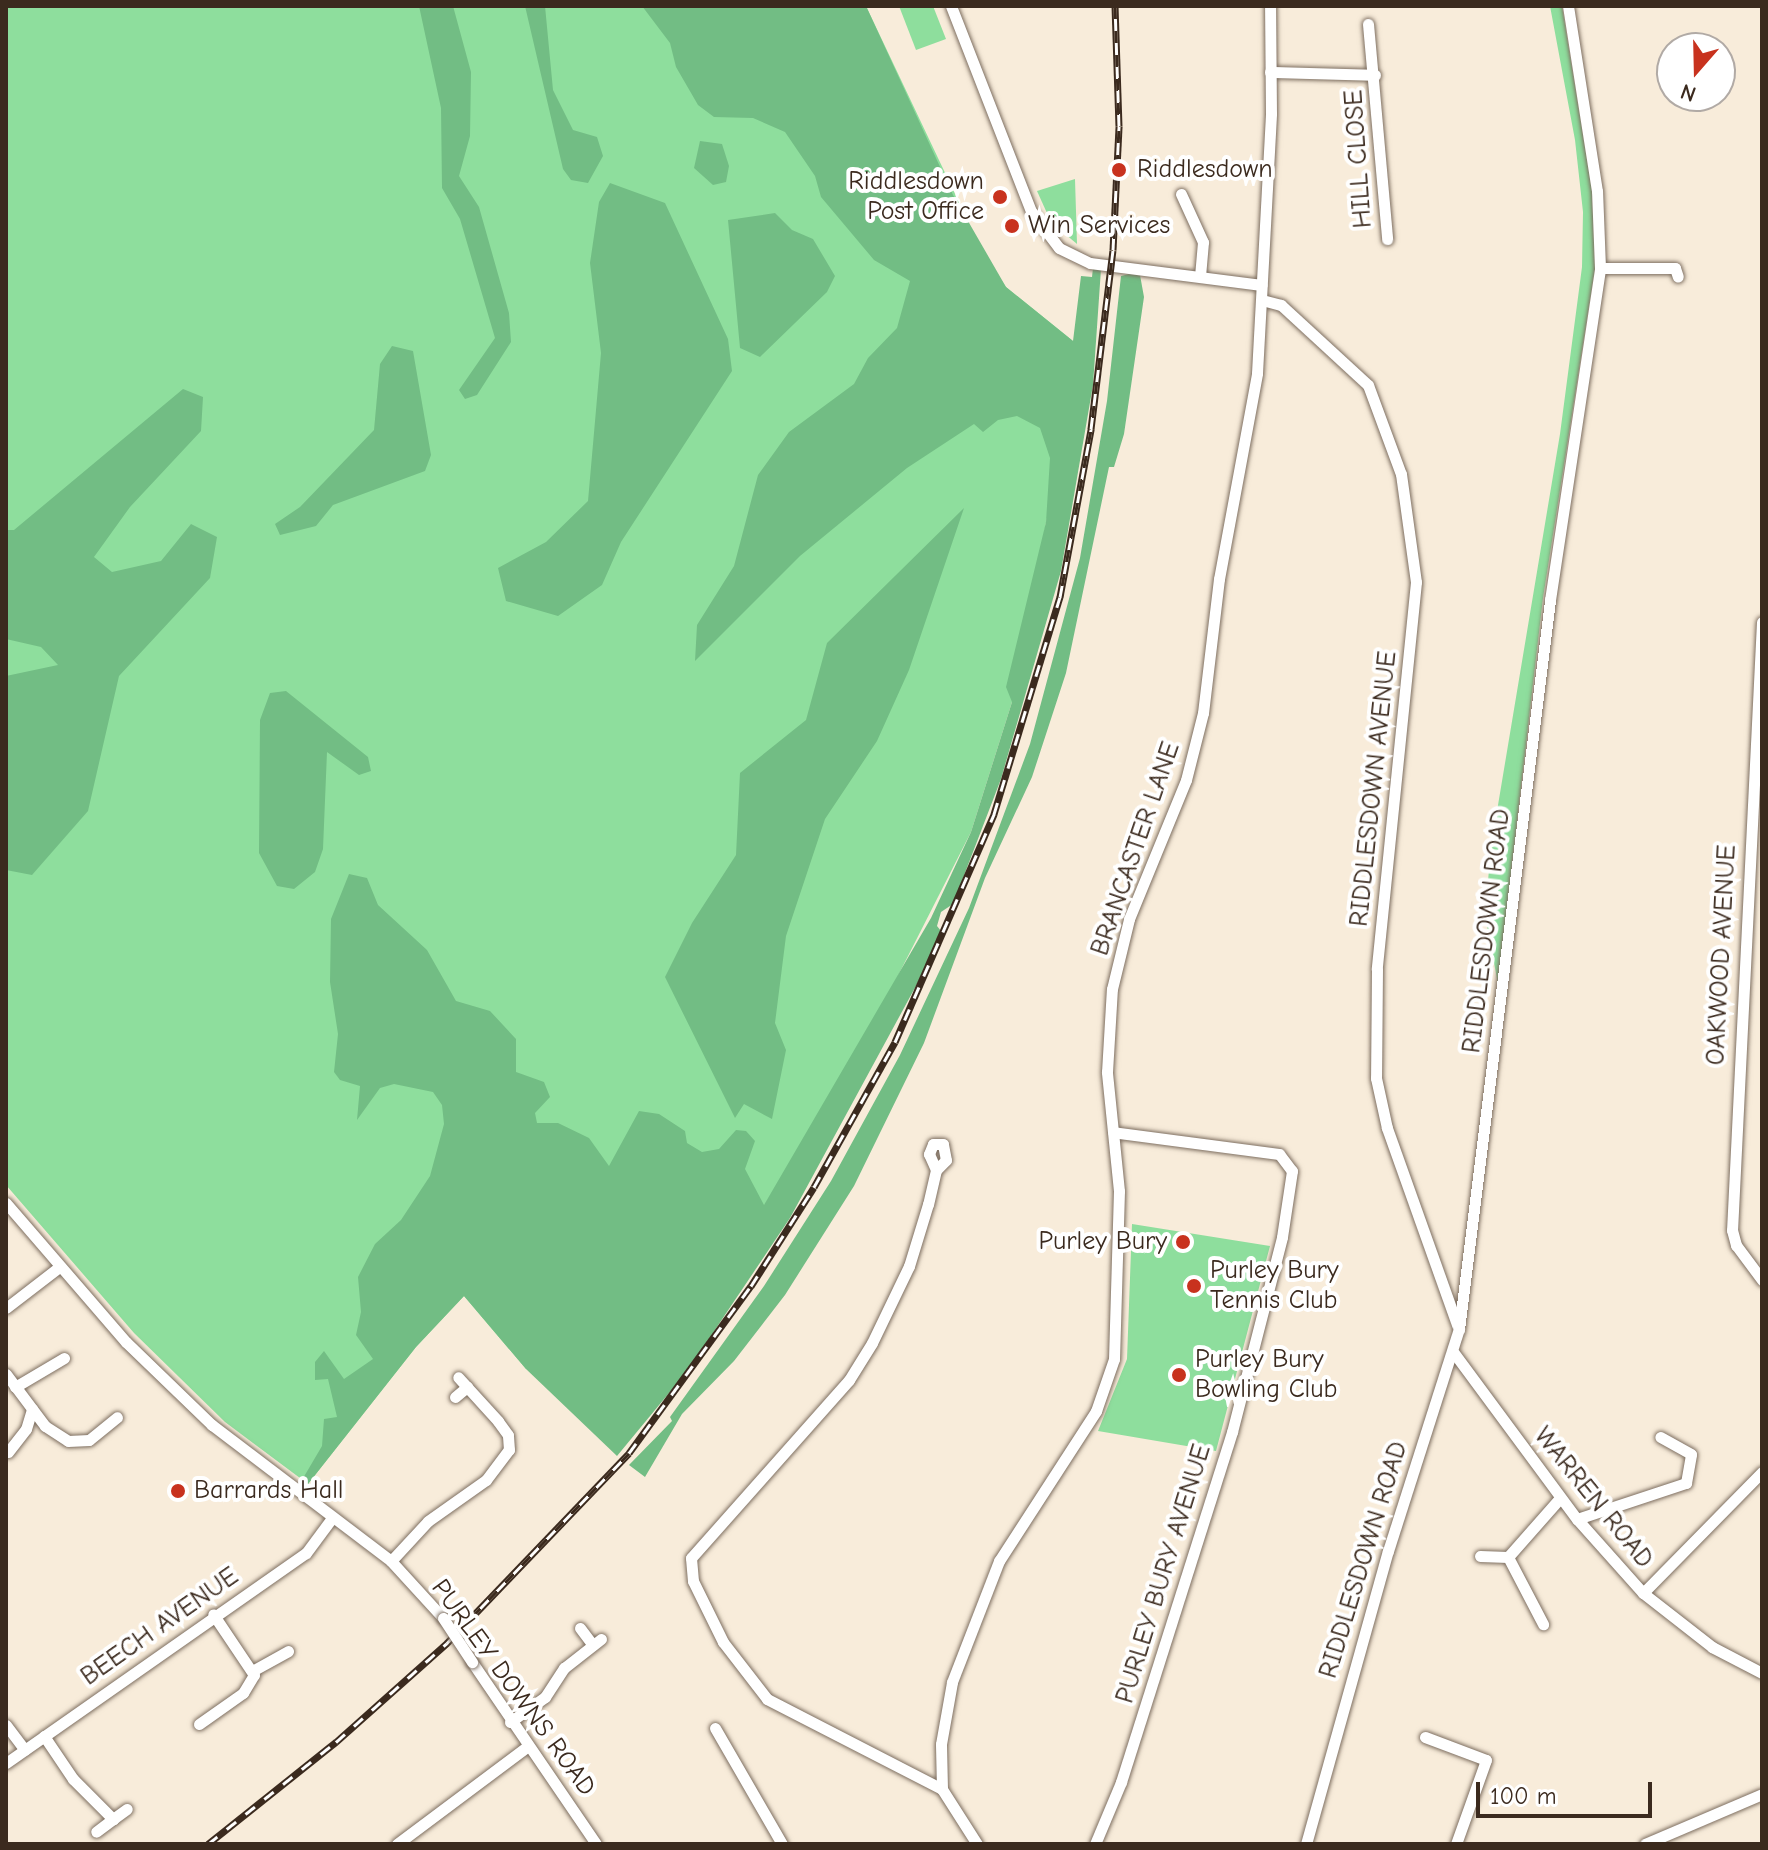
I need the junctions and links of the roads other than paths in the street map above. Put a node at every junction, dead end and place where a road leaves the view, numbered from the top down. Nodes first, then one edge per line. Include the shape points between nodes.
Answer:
1 (951, 6) edge
2 (1270, 6) edge
3 (1568, 6) edge
4 (1368, 24) dead end
5 (1270, 72) junction
6 (1375, 75) junction
7 (1181, 194) dead end
8 (1387, 239) dead end
9 (1600, 268) junction
10 (1675, 268) dead end
11 (1200, 274) junction
12 (1262, 285) junction
13 (1262, 300) junction
14 (1762, 622) edge
15 (1113, 1132) junction
16 (936, 1170) dead end
17 (6, 1203) edge
18 (59, 1267) junction
19 (1762, 1280) edge
20 (6, 1308) edge
21 (1459, 1329) junction
22 (1454, 1353) junction
23 (64, 1358) dead end
24 (6, 1374) edge
25 (15, 1387) junction
26 (455, 1397) dead end
27 (32, 1409) junction
28 (117, 1417) dead end
29 (1660, 1437) dead end
30 (8, 1452) dead end
31 (1762, 1472) edge
32 (1560, 1498) junction
33 (332, 1518) junction
34 (1577, 1519) junction
35 (1480, 1556) dead end
36 (1508, 1557) junction
37 (391, 1561) junction
38 (1643, 1593) junction
39 (213, 1614) junction
40 (1543, 1624) dead end
41 (580, 1628) dead end
42 (288, 1651) dead end
43 (254, 1670) junction
44 (1762, 1673) edge
45 (510, 1722) junction
46 (199, 1724) dead end
47 (6, 1725) edge
48 (715, 1728) dead end
49 (44, 1736) junction
50 (1425, 1737) dead end
51 (528, 1746) junction
52 (25, 1750) junction
53 (6, 1763) edge
54 (942, 1789) junction
55 (1762, 1794) edge
56 (127, 1809) dead end
57 (113, 1819) junction
58 (96, 1832) dead end
59 (397, 1844) edge
60 (596, 1844) edge
61 (782, 1844) edge
62 (977, 1844) edge
63 (1095, 1844) edge
64 (1306, 1844) edge
65 (1456, 1844) edge
66 (1645, 1844) edge

1 - 11 street via 1031,211 1059,248 1090,263
2 - 5 street, BRANCASTER LANE
3 - 9 street, RIDDLESDOWN ROAD via 1597,191
4 - 6 street, HILL CLOSE
5 - 6 street, HILL CLOSE
5 - 12 street, BRANCASTER LANE
6 - 8 street, HILL CLOSE
7 - 11 street via 1203,242
9 - 10 street
9 - 21 street, RIDDLESDOWN ROAD via 1550,600
11 - 12 street
12 - 13 street, BRANCASTER LANE
13 - 15 street, BRANCASTER LANE via 1252,410 1219,579 1196,750 1146,870 1112,989 1107,1072
13 - 21 street, RIDDLESDOWN AVENUE via 1281,305 1368,385 1401,474 1416,582 1377,969 1376,1078 1387,1128
14 - 19 street, OAKWOOD AVENUE via 1732,1230 1740,1253
15 - 54 street, BRANCASTER LANE via 1119,1253 1111,1370 1096,1411 1022,1520 976,1611 947,1705
15 - 63 street, PURLEY BURY AVENUE via 1279,1154 1292,1171 1282,1237 1232,1432 1141,1722
16 - 54 street via 909,1266 849,1380 691,1558 693,1581 723,1642 767,1699
17 - 18 street, PURLEY DOWNS ROAD
18 - 20 street
18 - 33 street, PURLEY DOWNS ROAD via 126,1342 212,1425
21 - 22 street, RIDDLESDOWN ROAD
22 - 32 street, WARREN ROAD
22 - 64 street, RIDDLESDOWN ROAD via 1388,1551
23 - 25 street
24 - 25 street
25 - 27 street
26 - 37 street via 463,1382 508,1435 503,1464 428,1521
27 - 28 street via 57,1436 80,1443
27 - 30 street via 26,1429
29 - 34 street via 1691,1454 1686,1483
31 - 38 street
32 - 34 street, WARREN ROAD
32 - 36 street
33 - 37 street, PURLEY DOWNS ROAD
33 - 39 street, BEECH AVENUE via 306,1553
34 - 38 street, WARREN ROAD
35 - 36 street
36 - 40 street
37 - 45 street, PURLEY DOWNS ROAD, bridge via 443,1618
38 - 44 street, WARREN ROAD via 1712,1647
39 - 43 street
39 - 49 street, BEECH AVENUE
41 - 45 street via 597,1642 564,1668 545,1697
42 - 43 street
43 - 46 street via 247,1689
45 - 51 street, PURLEY DOWNS ROAD
47 - 52 street
48 - 61 street
49 - 52 street, BEECH AVENUE
49 - 57 street via 73,1779
50 - 65 street via 1486,1760
51 - 59 street
51 - 60 street, PURLEY DOWNS ROAD
52 - 53 street, BEECH AVENUE
54 - 62 street
55 - 66 street
56 - 57 street
57 - 58 street

